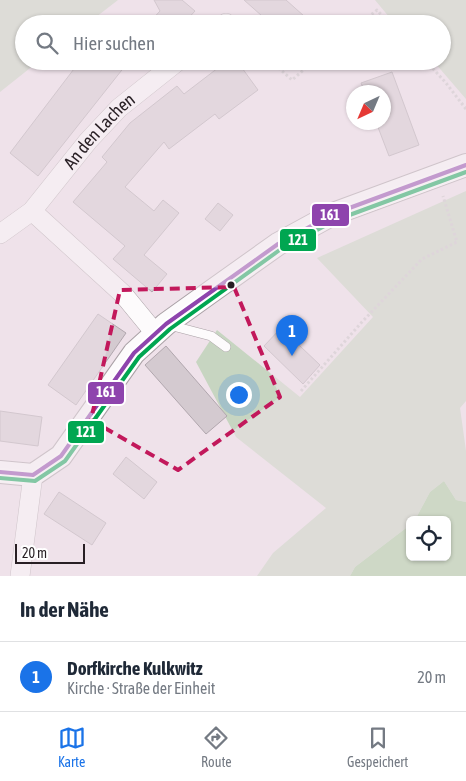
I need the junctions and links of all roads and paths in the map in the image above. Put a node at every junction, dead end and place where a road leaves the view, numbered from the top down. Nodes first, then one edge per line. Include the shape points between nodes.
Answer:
1 (371, 15) edge
2 (382, 15) edge
3 (167, 70) edge
4 (281, 70) edge
5 (304, 70) edge
6 (434, 70) edge
7 (466, 109) edge
8 (466, 165) edge
9 (437, 176) junction
10 (32, 212) junction
11 (0, 234) edge
12 (161, 329) junction
13 (226, 347) dead end
14 (301, 391) dead end
15 (0, 472) edge
16 (33, 475) junction
17 (20, 576) edge

1 - 2 path via 377,10
3 - 10 street, An den Lachen via 119,108
4 - 5 path via 292,80
6 - 7 path
8 - 9 street
9 - 12 street via 333,214 278,244
9 - 14 path via 457,242 422,259
10 - 11 street, An den Lachen
10 - 12 street
12 - 13 lane via 211,336
12 - 16 street via 134,353 61,456
15 - 16 street
16 - 17 street

